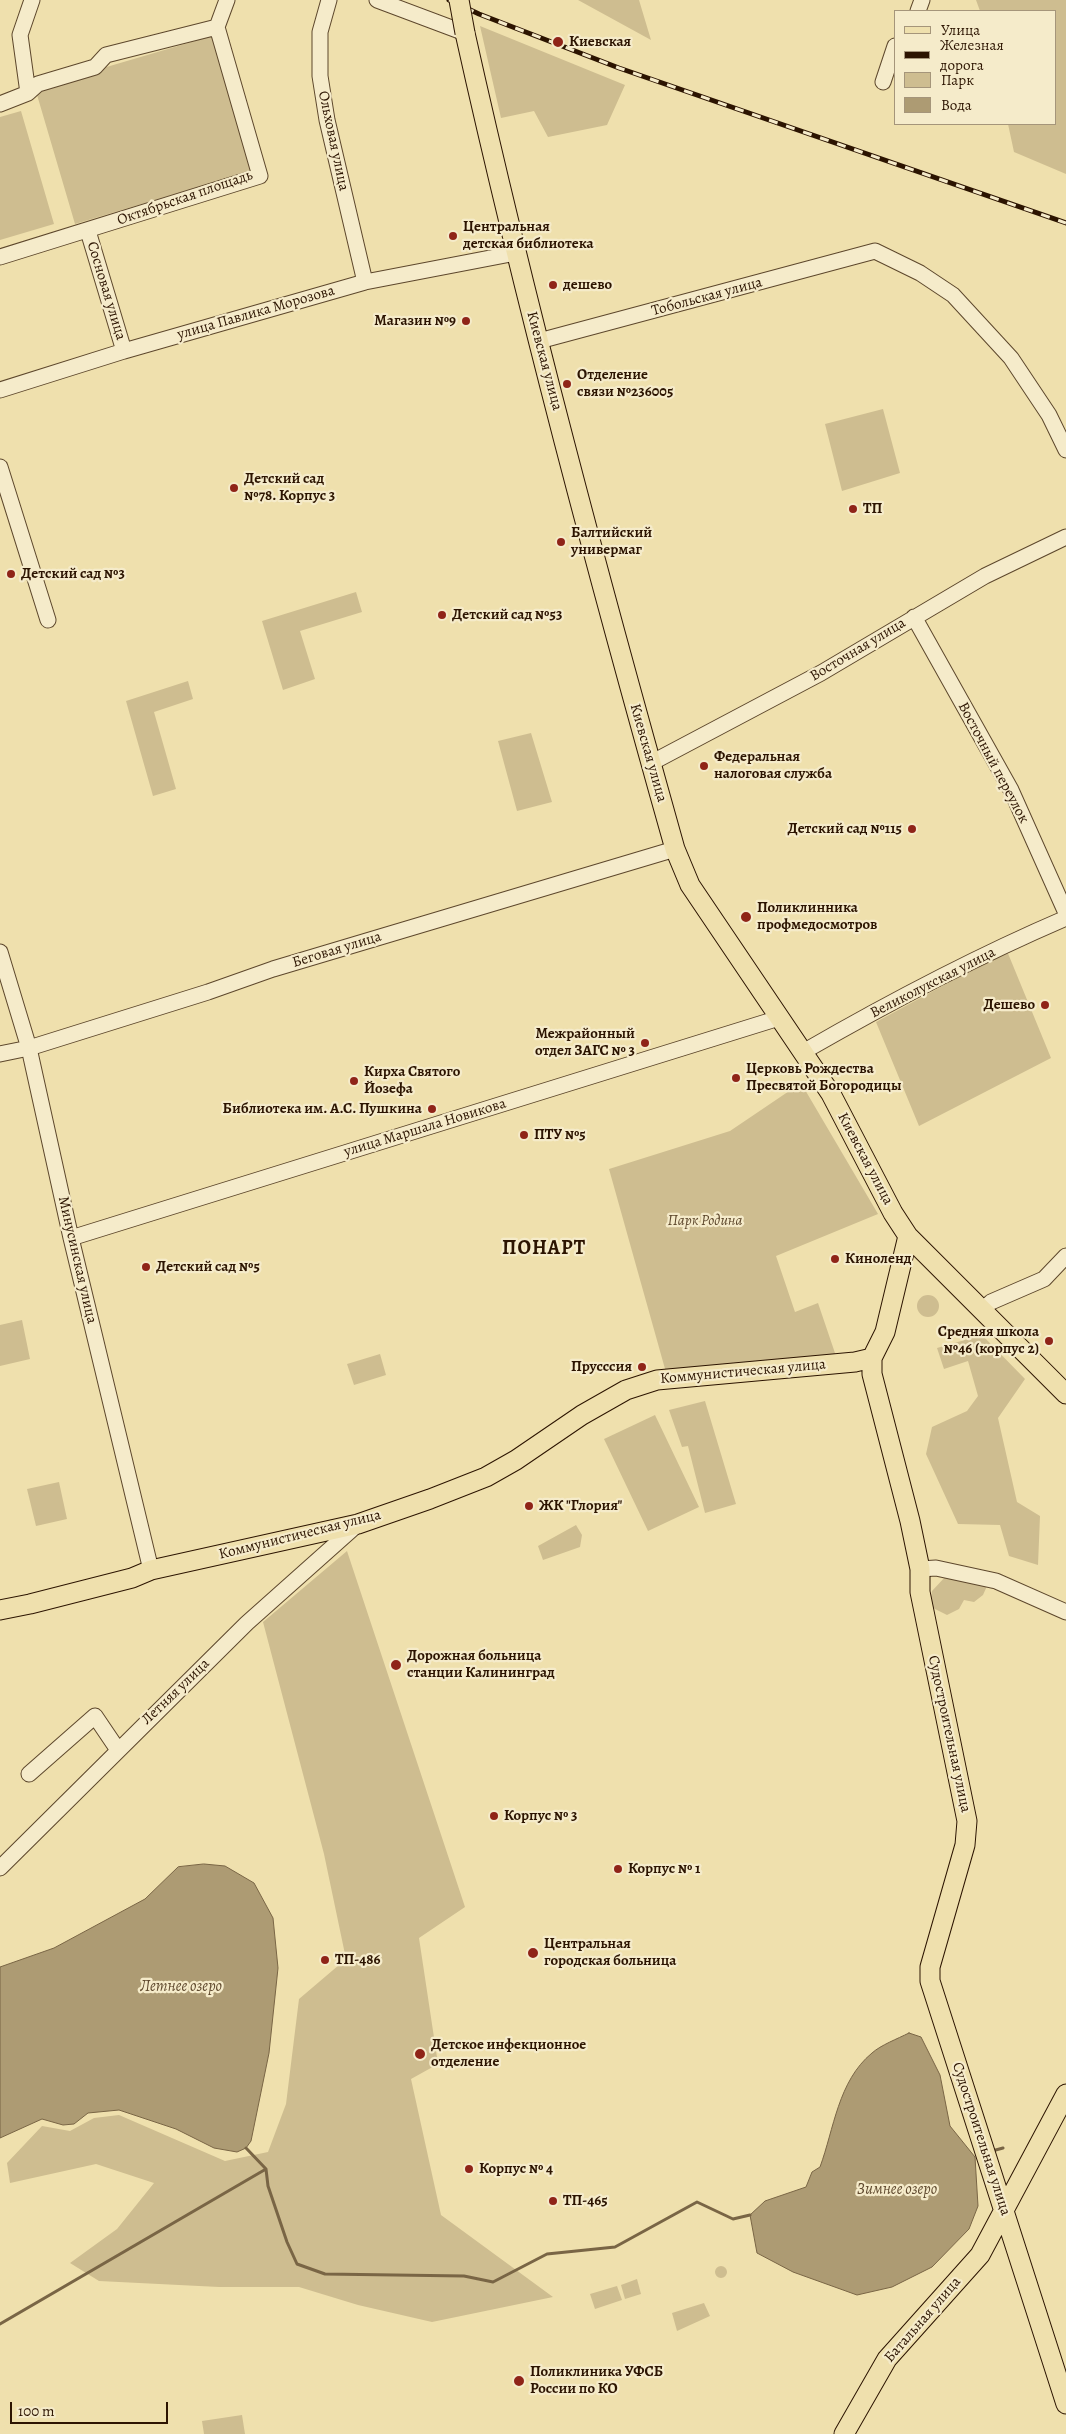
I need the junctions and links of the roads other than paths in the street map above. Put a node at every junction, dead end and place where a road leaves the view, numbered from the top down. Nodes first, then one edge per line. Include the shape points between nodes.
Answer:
1 (32, 0) edge
2 (227, 0) edge
3 (329, 0) edge
4 (377, 0) edge
5 (459, 0) edge
6 (218, 27) junction
7 (465, 32) junction
8 (894, 48) edge
9 (883, 82) dead end
10 (28, 93) junction
11 (0, 104) edge
12 (88, 231) junction
13 (516, 253) junction
14 (0, 257) edge
15 (365, 282) junction
16 (539, 341) junction
17 (124, 351) junction
18 (0, 390) edge
19 (1066, 450) edge
20 (0, 467) edge
21 (1066, 536) edge
22 (914, 617) junction
23 (48, 620) dead end
24 (651, 763) junction
25 (675, 849) junction
26 (1066, 913) edge
27 (1066, 918) edge
28 (0, 952) edge
29 (779, 1018) junction
30 (29, 1048) junction
31 (803, 1052) junction
32 (0, 1054) edge
33 (908, 1236) junction
34 (71, 1238) junction
35 (1066, 1256) edge
36 (982, 1310) junction
37 (872, 1358) junction
38 (1066, 1394) edge
39 (358, 1524) junction
40 (151, 1570) junction
41 (920, 1570) junction
42 (0, 1610) edge
43 (1066, 1612) edge
44 (118, 1750) junction
45 (30, 1774) dead end
46 (0, 1868) edge
47 (1066, 2094) edge
48 (1001, 2215) junction
49 (1066, 2404) edge
50 (844, 2434) edge

1 - 10 street via 20,35
2 - 6 street
3 - 15 street, Ольховая улица via 320,32 320,76 327,120
4 - 7 street
5 - 7 main road, Киевская улица, bridge
6 - 10 street via 106,55 94,67 38,84
6 - 12 street, Октябрьская площадь via 260,176
7 - 13 main road, Киевская улица
8 - 9 street
10 - 11 street
12 - 14 street, Октябрьская площадь
12 - 17 street, Сосновая улица
13 - 15 street, улица Павлика Морозова
13 - 16 main road, Киевская улица
15 - 17 street, улица Павлика Морозова
16 - 19 street, Тобольская улица via 875,251 920,273 953,295 1011,358 1049,414
16 - 24 main road, Киевская улица
17 - 18 street, улица Павлика Морозова
20 - 23 street
21 - 22 street, Восточная улица
22 - 24 street, Восточная улица via 821,673
22 - 26 street, Восточный переулок via 1011,790
24 - 25 main road, Киевская улица
25 - 29 main road, Киевская улица via 690,885
25 - 30 street, Беговая улица via 273,969
27 - 31 street, Великолукская улица via 920,988
28 - 30 street, Минусинская улица
29 - 31 main road, Киевская улица
29 - 34 street, улица Маршала Новикова
30 - 32 street, Беговая улица
30 - 34 street, Минусинская улица
31 - 33 main road, Киевская улица via 831,1094
33 - 36 main road, Киевская улица
33 - 37 main road via 885,1332
34 - 40 street, Минусинская улица
35 - 36 street via 1044,1279 991,1302
36 - 38 main road, Киевская улица
37 - 39 main road, Коммунистическая улица via 657,1380 626,1390 486,1477
37 - 41 main road, Судостроительная улица via 872,1374
39 - 40 main road, Коммунистическая улица
39 - 44 street, Летняя улица via 247,1623
40 - 42 main road, Коммунистическая улица via 132,1578
41 - 43 street via 936,1568 996,1581
41 - 48 main road, Судостроительная улица via 920,1592 968,1821 965,1845 930,1967 930,1981
44 - 45 street via 95,1716
44 - 46 street, Летняя улица
47 - 48 main road, Батальная улица
48 - 49 main road, Судостроительная улица
48 - 50 main road, Батальная улица via 980,2255 887,2360

